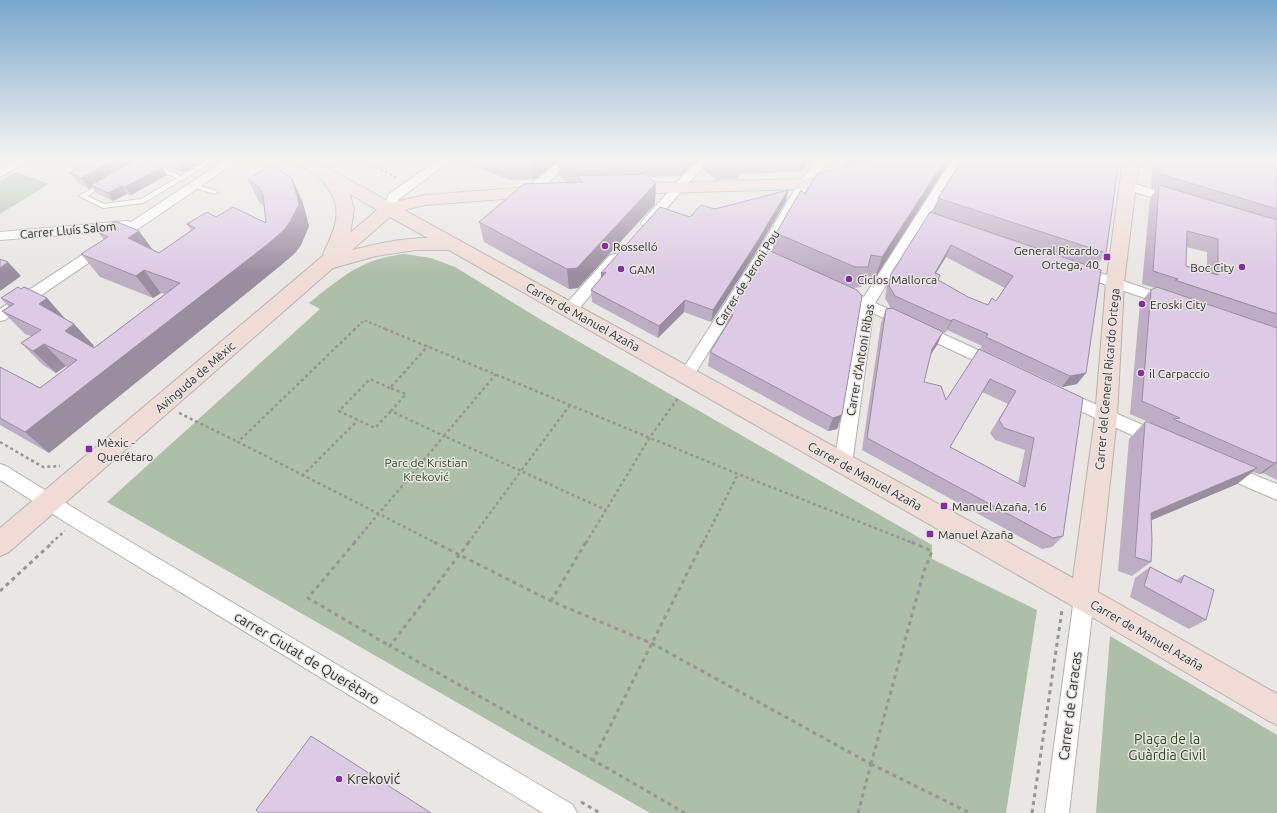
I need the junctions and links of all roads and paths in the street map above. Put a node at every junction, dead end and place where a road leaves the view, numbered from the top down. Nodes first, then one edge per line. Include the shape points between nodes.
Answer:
1 (86, 198) edge
2 (149, 198) edge
3 (171, 198) edge
4 (342, 198) edge
5 (368, 198) edge
6 (393, 198) edge
7 (449, 198) edge
8 (669, 198) edge
9 (798, 198) edge
10 (934, 198) edge
11 (1127, 198) edge
12 (1168, 198) edge
13 (1188, 204) edge
14 (388, 209) junction
15 (922, 216) junction
16 (137, 224) junction
17 (959, 229) edge
18 (637, 234) edge
19 (0, 236) edge
20 (452, 244) junction
21 (622, 251) edge
22 (328, 262) junction
23 (1070, 267) edge
24 (1115, 282) junction
25 (832, 288) edge
26 (867, 304) junction
27 (1181, 306) edge
28 (570, 309) junction
29 (0, 316) edge
30 (428, 346) junction
31 (1005, 369) edge
32 (496, 374) junction
33 (686, 376) junction
34 (390, 388) junction
35 (1048, 389) edge
36 (678, 398) dead end
37 (570, 404) junction
38 (163, 405) junction
39 (391, 411) junction
40 (1106, 417) junction
41 (358, 420) junction
42 (444, 436) junction
43 (650, 437) junction
44 (238, 442) junction
45 (1170, 445) edge
46 (843, 464) junction
47 (1213, 464) edge
48 (0, 471) edge
49 (521, 471) junction
50 (738, 474) junction
51 (302, 476) junction
52 (1277, 492) edge
53 (50, 501) junction
54 (606, 510) junction
55 (378, 514) junction
56 (76, 519) junction
57 (0, 544) edge
58 (460, 555) junction
59 (0, 591) edge
60 (551, 600) junction
61 (1083, 604) junction
62 (653, 644) junction
63 (390, 646) junction
64 (1277, 710) edge
65 (594, 760) junction
66 (871, 764) junction
67 (565, 813) edge
68 (685, 813) edge
69 (858, 813) edge
70 (970, 813) edge
71 (1032, 813) edge
72 (1057, 813) edge

1 - 2 lane via 103,206 143,201
3 - 16 street
4 - 22 street, Carrer de Manuel Azaña via 345,208 344,228
5 - 14 street, Carrer de Manuel Azaña
6 - 14 street
7 - 14 street via 425,200
8 - 18 street
9 - 33 street, Carrer de Jeroni Pou via 769,260
10 - 15 street, Carrer d'Antoni Ribas
11 - 24 street, Carrer del General Ricardo Ortega
12 - 13 street
14 - 20 street, Carrer de Manuel Azaña
14 - 22 street, Avinguda de Mèxic
15 - 17 street
15 - 26 street, Carrer d'Antoni Ribas
16 - 19 street, Carrer Lluís Salom
16 - 29 street
20 - 22 street, Carrer de Manuel Azaña via 415,244
20 - 28 street, Carrer de Manuel Azaña
21 - 28 street
22 - 38 street, Avinguda de Mèxic
23 - 24 street
24 - 27 street
24 - 40 street, Carrer del General Ricardo Ortega
25 - 26 street
26 - 31 street
26 - 46 street, Carrer d'Antoni Ribas
28 - 33 street, Carrer de Manuel Azaña
30 - 32 path
30 - 34 path
30 - 44 path via 364,320
32 - 37 path
32 - 42 path
33 - 46 street, Carrer de Manuel Azaña
34 - 39 path via 406,394
34 - 41 path via 370,379 339,411
35 - 40 street
36 - 43 path
37 - 43 path
37 - 49 path
38 - 44 path
38 - 53 street, Avinguda de Mèxic
39 - 41 path via 375,428
39 - 42 path
40 - 45 street
40 - 61 street, Carrer del General Ricardo Ortega
41 - 51 path
42 - 49 path
42 - 55 path
43 - 50 path
43 - 54 path
44 - 51 path
46 - 61 street, Carrer de Manuel Azaña
47 - 52 street
48 - 53 street
49 - 54 path
49 - 58 path
50 - 62 path
50 - 66 path via 932,551 924,571
51 - 55 path
53 - 56 street, carrer Ciutat de Querètaro
53 - 57 street, Avinguda de Mèxic
54 - 60 path
55 - 58 path
55 - 63 path via 308,598
56 - 59 path
56 - 67 street, carrer Ciutat de Querètaro
58 - 60 path
58 - 63 path
60 - 62 path
61 - 64 street, Carrer de Manuel Azaña
61 - 71 path via 1064,599
61 - 72 street, Carrer de Caracas
62 - 65 path
62 - 66 path
63 - 65 path
65 - 68 path
66 - 69 path
66 - 70 path

